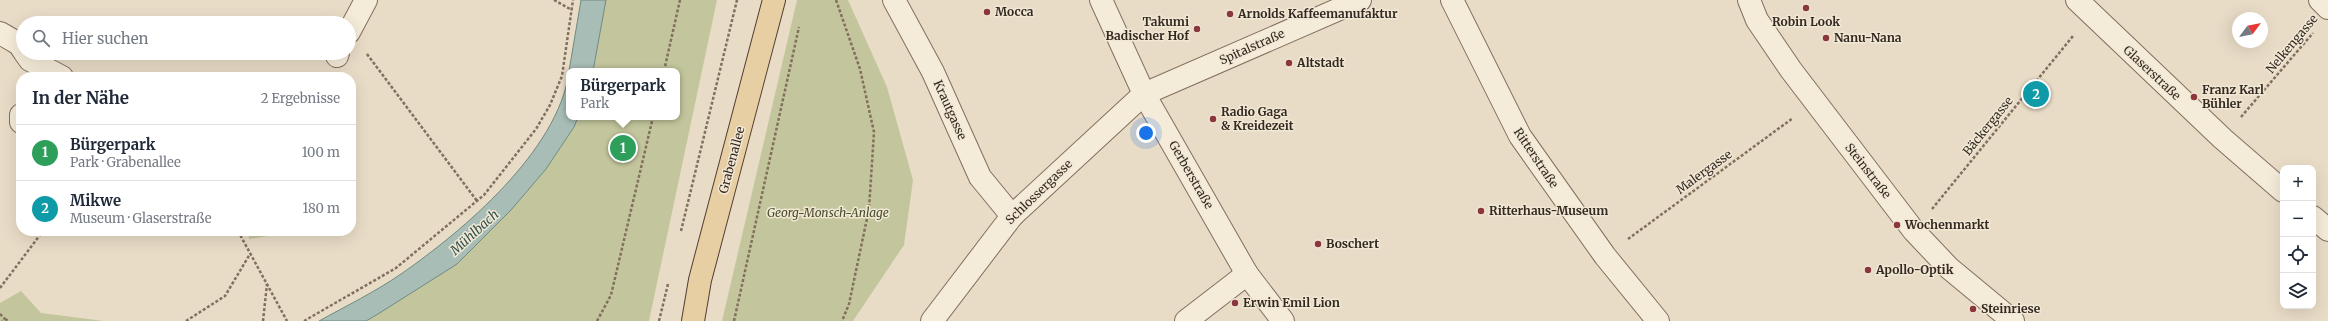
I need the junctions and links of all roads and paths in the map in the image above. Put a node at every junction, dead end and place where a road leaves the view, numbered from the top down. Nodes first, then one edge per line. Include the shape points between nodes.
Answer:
1 (366, 0) edge
2 (554, 0) edge
3 (573, 0) edge
4 (680, 0) edge
5 (737, 0) edge
6 (774, 0) edge
7 (836, 0) edge
8 (894, 0) edge
9 (1101, 0) edge
10 (1360, 0) edge
11 (1452, 0) edge
12 (1749, 0) edge
13 (2320, 0) edge
14 (2084, 7) edge
15 (2328, 8) edge
16 (572, 10) junction
17 (356, 19) edge
18 (800, 23) dead end
19 (2318, 27) dead end
20 (0, 33) edge
21 (356, 39) edge
22 (16, 42) edge
23 (26, 60) edge
24 (665, 68) edge
25 (51, 72) edge
26 (1144, 94) junction
27 (1814, 102) junction
28 (652, 120) edge
29 (2223, 139) junction
30 (2280, 188) edge
31 (477, 201) junction
32 (1012, 216) junction
33 (2316, 220) edge
34 (2328, 230) edge
35 (1914, 231) junction
36 (39, 236) edge
37 (241, 236) edge
38 (680, 237) dead end
39 (251, 253) junction
40 (1605, 256) junction
41 (1247, 274) junction
42 (668, 283) dead end
43 (267, 284) junction
44 (0, 288) edge
45 (0, 314) edge
46 (3, 320) edge
47 (9, 321) edge
48 (186, 321) edge
49 (263, 321) edge
50 (287, 321) edge
51 (304, 321) edge
52 (597, 321) edge
53 (659, 321) edge
54 (693, 321) edge
55 (734, 321) edge
56 (842, 321) edge
57 (932, 321) edge
58 (1186, 321) edge
59 (1283, 321) edge
60 (1658, 321) edge
61 (2013, 321) edge

1 - 17 street
2 - 16 path
3 - 16 path
4 - 24 path
5 - 38 path
6 - 54 main road, Grabenallee via 700,280
7 - 56 path via 860,69 874,132 869,209 849,304
8 - 32 street, Krautgasse via 933,72 980,177
9 - 26 street, Gerberstraße
10 - 26 street, Spitalstraße
11 - 40 street, Ritterstraße via 1520,136
12 - 27 street, Steinstraße via 1758,20
13 - 15 street
14 - 29 street, Glaserstraße
14 - 35 path, Bäckergasse
16 - 31 path via 562,76 550,105 531,135
18 - 55 path
19 - 29 path, Nelkengasse
20 - 22 street
21 - 31 path
23 - 25 street
26 - 32 street, Schlossergasse
26 - 41 street, Gerberstraße
27 - 35 street, Steinstraße
27 - 40 path, Malergasse
28 - 52 path via 611,295
29 - 30 street, Glaserstraße
31 - 51 path via 396,268
32 - 57 street, Schlossergasse
33 - 34 street
35 - 61 street, Steinstraße via 1949,268
36 - 44 path
37 - 39 path
39 - 43 path
39 - 48 path via 225,296
40 - 60 street, Ritterstraße
41 - 58 street
41 - 59 street, Gerberstraße
42 - 53 path
43 - 49 path
43 - 50 path
45 - 46 path
46 - 47 path

